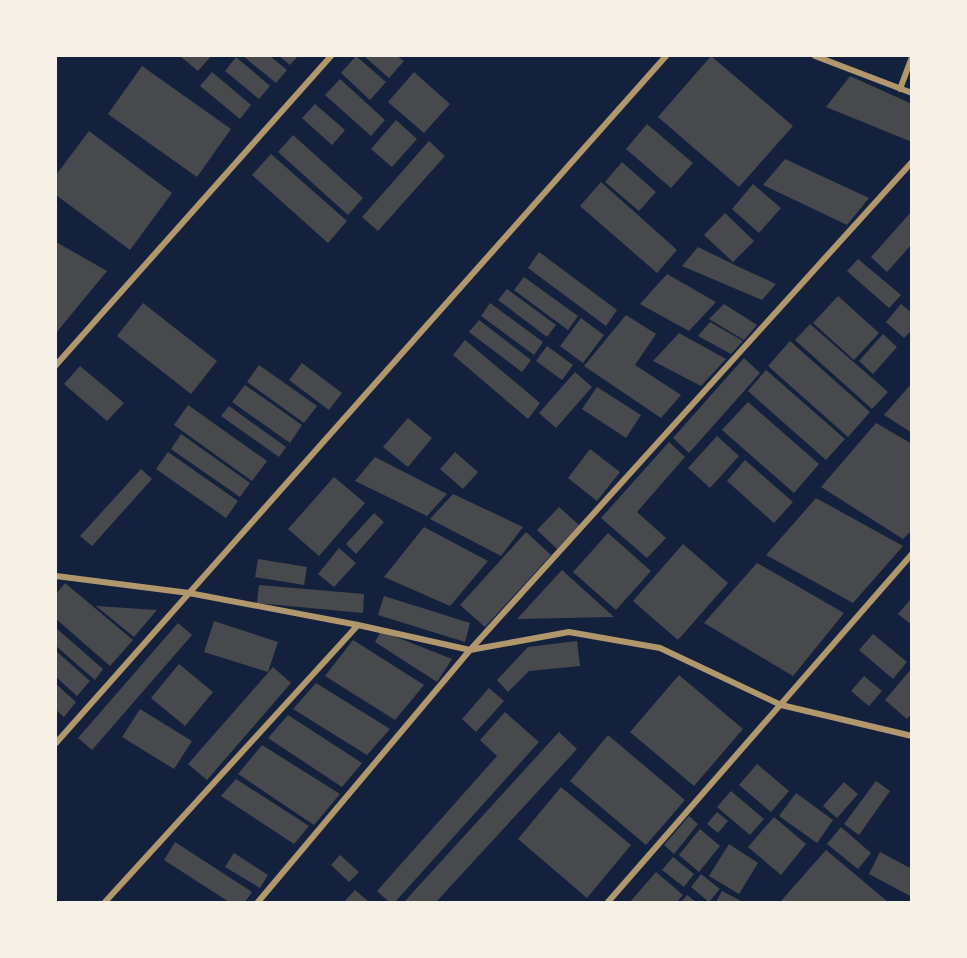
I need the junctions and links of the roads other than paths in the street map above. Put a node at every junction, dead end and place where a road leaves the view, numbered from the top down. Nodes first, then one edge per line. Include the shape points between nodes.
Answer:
1 (331, 56) edge
2 (666, 56) edge
3 (815, 56) edge
4 (912, 57) edge
5 (900, 88) junction
6 (912, 93) edge
7 (912, 162) edge
8 (56, 365) edge
9 (912, 554) edge
10 (56, 576) edge
11 (189, 593) junction
12 (358, 625) junction
13 (470, 650) junction
14 (781, 705) junction
15 (912, 736) edge
16 (56, 743) edge
17 (105, 903) edge
18 (258, 903) edge
19 (608, 903) edge

1 - 8 street
2 - 11 street
3 - 5 street
4 - 5 street
5 - 6 street
7 - 13 street
9 - 14 street
10 - 11 street
11 - 12 street
11 - 16 street
12 - 13 street
12 - 17 street
13 - 14 street via 569,632 660,648
13 - 18 street
14 - 15 street
14 - 19 street

